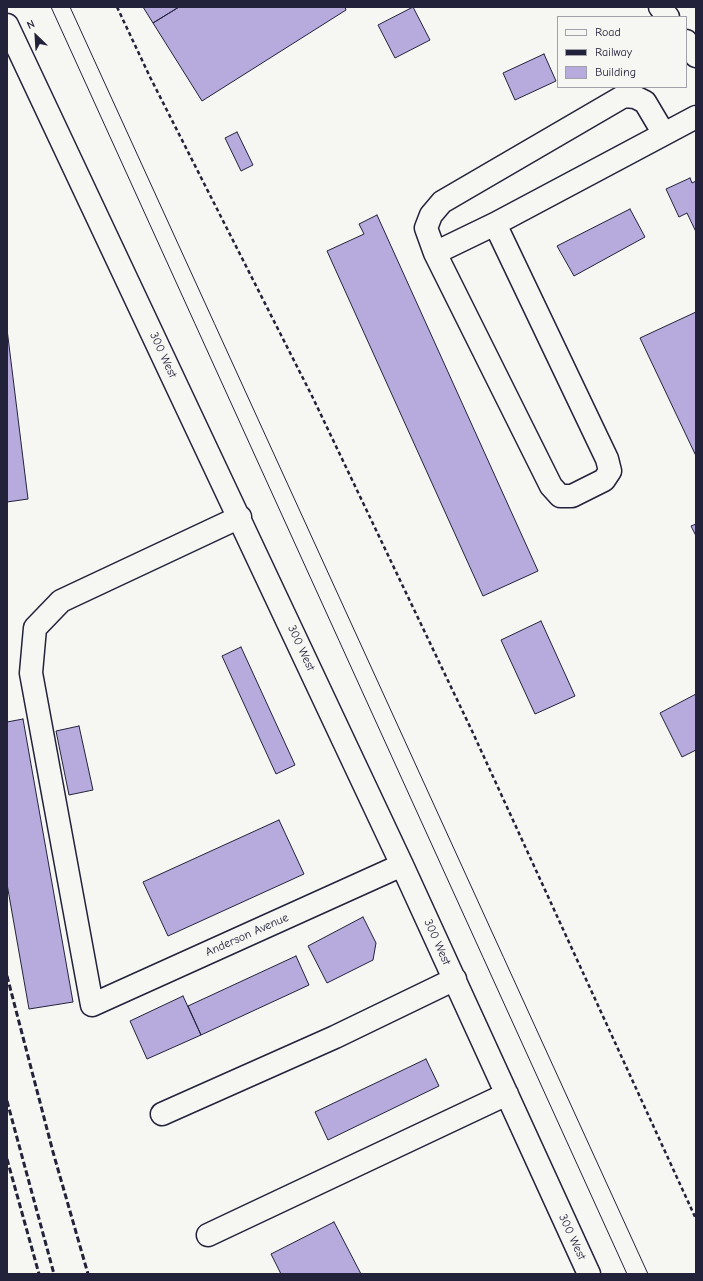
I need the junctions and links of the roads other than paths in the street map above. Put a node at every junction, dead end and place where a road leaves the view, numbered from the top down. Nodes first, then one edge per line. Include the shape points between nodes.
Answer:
1 (660, 7) edge
2 (667, 16) edge
3 (7, 25) edge
4 (687, 43) edge
5 (696, 56) edge
6 (696, 117) edge
7 (664, 134) junction
8 (495, 224) junction
9 (435, 253) junction
10 (240, 516) junction
11 (402, 865) junction
12 (454, 979) junction
13 (507, 1094) junction
14 (162, 1114) dead end
15 (208, 1235) dead end
16 (589, 1274) edge

1 - 2 street
3 - 10 street, 300 West
4 - 5 street
6 - 7 street
7 - 8 street
7 - 9 street via 645,102 635,97 624,96 442,202 431,215 426,228
8 - 9 street
8 - 9 street via 607,459 610,471 604,480 572,496 560,496 551,486
10 - 11 street, 300 West
10 - 11 street, Anderson Avenue via 61,601 35,628 31,673 92,1005
11 - 12 street, 300 West
12 - 13 street, 300 West
12 - 14 street via 335,1037
13 - 15 street
13 - 16 street, 300 West

